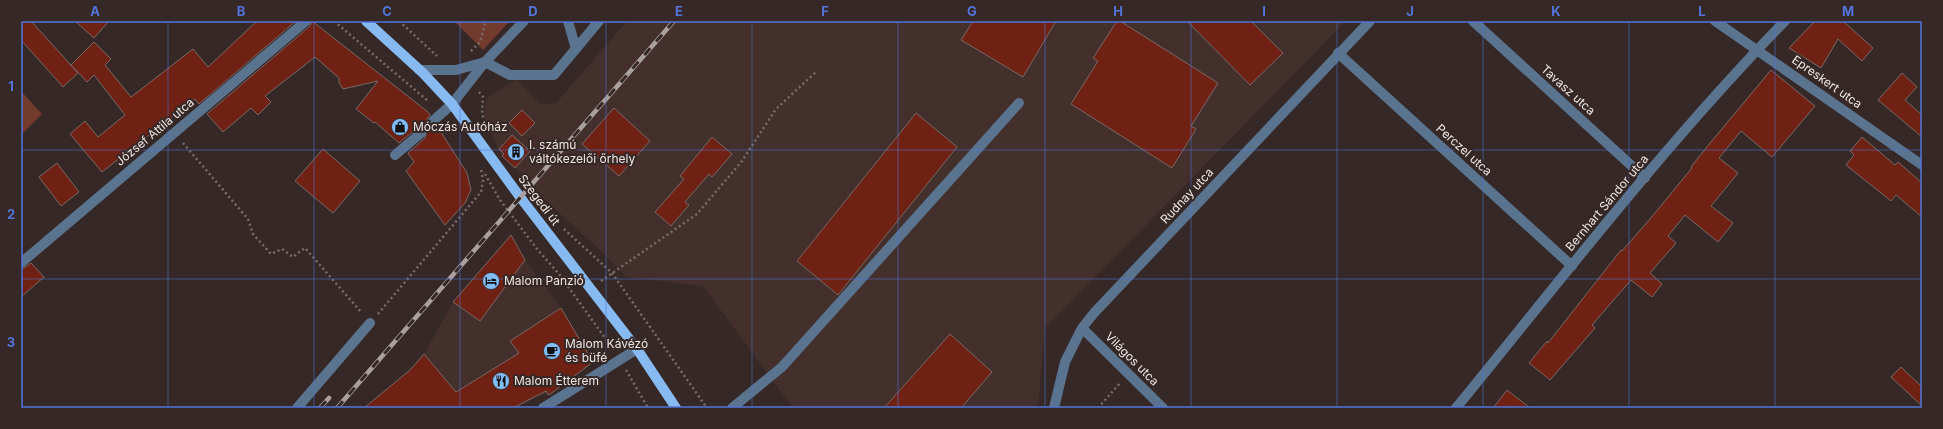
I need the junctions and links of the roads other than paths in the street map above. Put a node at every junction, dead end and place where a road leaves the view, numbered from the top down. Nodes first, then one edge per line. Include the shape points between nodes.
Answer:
1 (306, 21) edge
2 (366, 21) edge
3 (524, 21) edge
4 (568, 21) edge
5 (599, 21) edge
6 (1370, 21) edge
7 (1473, 21) edge
8 (1715, 21) edge
9 (1785, 21) edge
10 (576, 49) junction
11 (1757, 49) junction
12 (1338, 53) junction
13 (485, 62) junction
14 (419, 70) junction
15 (1019, 103) dead end
16 (452, 104) junction
17 (434, 121) tunnel mouth
18 (421, 133) tunnel mouth
19 (395, 155) dead end
20 (1922, 165) edge
21 (1645, 178) junction
22 (21, 263) edge
23 (1572, 266) junction
24 (370, 323) road end
25 (1082, 328) junction
26 (637, 349) junction
27 (297, 408) edge
28 (543, 408) edge
29 (676, 408) edge
30 (732, 408) edge
31 (1054, 408) edge
32 (1163, 408) edge
33 (1456, 408) edge

1 - 22 street, József Attila utca
2 - 14 main road, Szegedi út
3 - 13 street
4 - 10 street
5 - 10 street
6 - 12 street, Rudnay utca
7 - 21 street, Tavasz utca
8 - 11 street, Epreskert utca
9 - 11 street, Bernhart Sándor utca
10 - 13 street via 554,74 510,75
11 - 20 street, Epreskert utca
11 - 21 street, Bernhart Sándor utca
12 - 23 street, Perczel utca
12 - 25 street, Rudnay utca
13 - 14 street via 456,70
13 - 16 street
14 - 16 main road, Szegedi út
15 - 30 street via 782,368
16 - 17 street
16 - 26 main road, Szegedi út
18 - 19 street
21 - 23 street, Bernhart Sándor utca
23 - 33 street, Bernhart Sándor utca
24 - 27 street
25 - 31 street, Rudnay utca via 1064,362
25 - 32 street, Világos utca
26 - 28 street
26 - 29 main road, Szegedi út

